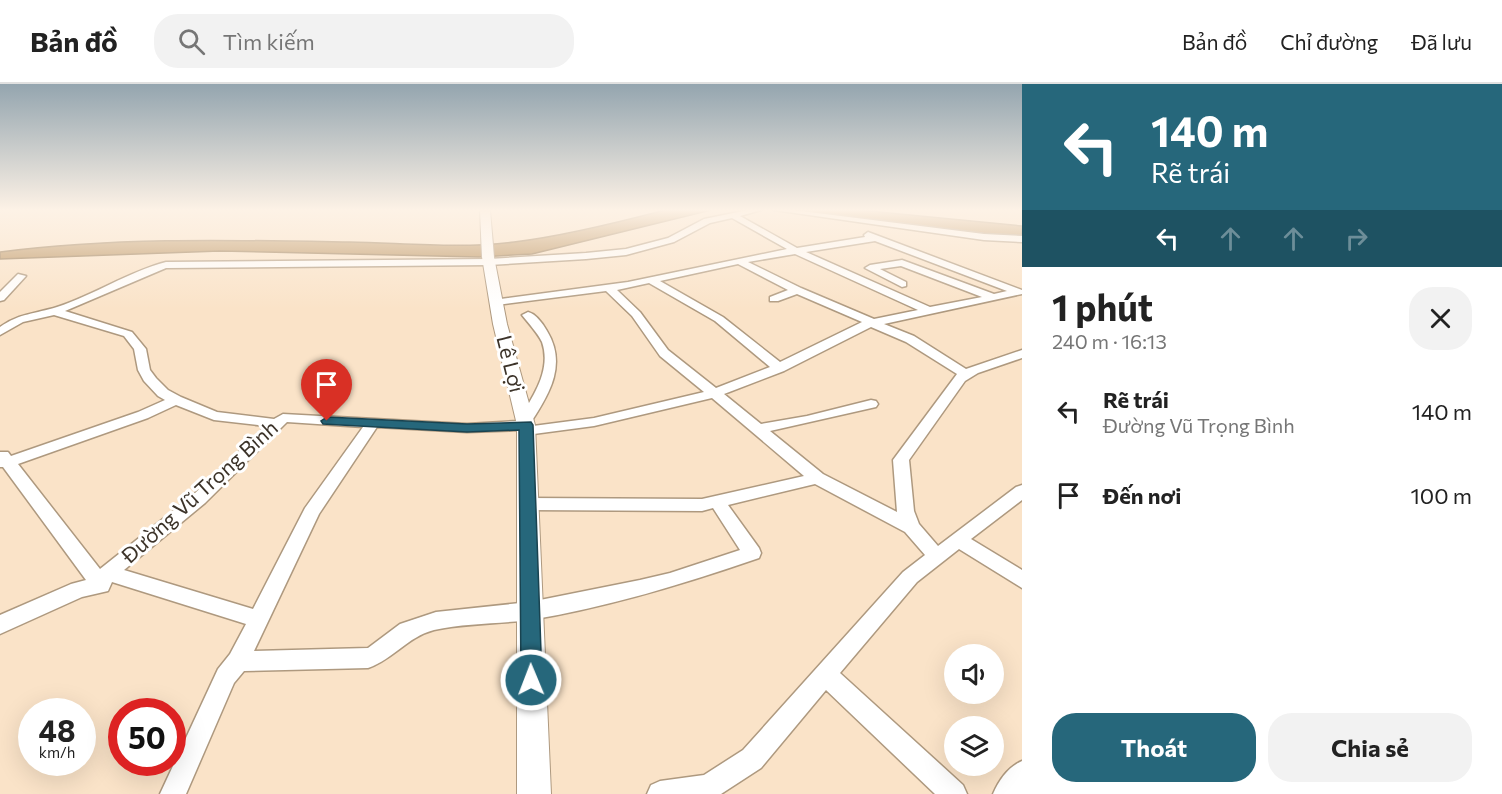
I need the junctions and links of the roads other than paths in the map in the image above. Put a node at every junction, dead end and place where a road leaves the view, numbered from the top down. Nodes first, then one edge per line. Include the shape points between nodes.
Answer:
1 (487, 243) edge
2 (660, 243) edge
3 (782, 243) edge
4 (840, 243) edge
5 (889, 243) edge
6 (794, 250) junction
7 (488, 252) junction
8 (739, 261) junction
9 (21, 276) dead end
10 (652, 281) junction
11 (902, 284) dead end
12 (609, 288) junction
13 (797, 290) junction
14 (1020, 292) edge
15 (0, 298) edge
16 (995, 298) junction
17 (774, 299) dead end
18 (497, 303) junction
19 (57, 310) junction
20 (929, 311) junction
21 (528, 315) dead end
22 (0, 317) edge
23 (875, 322) junction
24 (0, 332) edge
25 (1022, 354) edge
26 (779, 368) junction
27 (965, 374) junction
28 (714, 393) junction
29 (176, 400) junction
30 (871, 404) dead end
31 (275, 423) junction
32 (372, 424) junction
33 (526, 426) junction
34 (757, 429) junction
35 (4, 462) edge
36 (817, 478) junction
37 (1022, 491) edge
38 (717, 502) junction
39 (528, 504) junction
40 (912, 527) junction
41 (958, 540) junction
42 (936, 556) junction
43 (104, 579) junction
44 (1022, 580) edge
45 (530, 611) junction
46 (259, 620) junction
47 (0, 625) edge
48 (238, 661) junction
49 (826, 675) junction
50 (1022, 774) edge
51 (173, 794) edge
52 (534, 794) edge
53 (660, 794) edge
54 (954, 794) edge
55 (1006, 794) edge

1 - 7 main road, Lê Lợi
2 - 7 street via 586,256
3 - 6 street
4 - 6 street
5 - 14 street
6 - 8 street
6 - 20 street
7 - 18 main road, Lê Lợi
7 - 19 street via 172,264 151,269
8 - 10 street
8 - 13 street
9 - 15 street
10 - 12 street
10 - 26 street via 719,319
11 - 16 street via 870,268 902,263
12 - 18 street
12 - 28 street via 636,314 664,353
13 - 17 street
13 - 23 street
14 - 16 street, Đường Vũ Trọng Bình
16 - 20 street, Đường Vũ Trọng Bình
18 - 33 main road, Lê Lợi
19 - 22 street
19 - 24 street via 19,319
19 - 29 street via 128,334 140,349 144,370 151,381
20 - 23 street, Đường Vũ Trọng Bình
21 - 33 street via 547,338 550,371 547,386
23 - 26 street, Đường Vũ Trọng Bình
23 - 27 street
25 - 27 street
26 - 28 street, Đường Vũ Trọng Bình
27 - 40 street via 901,460 903,500
28 - 33 street, Đường Vũ Trọng Bình via 603,420
28 - 34 street
29 - 31 street via 214,417
29 - 35 street
30 - 34 street
31 - 32 street, Đường Vũ Trọng Bình via 283,418
31 - 43 street, Đường Vũ Trọng Bình via 199,499
32 - 33 street, Đường Vũ Trọng Bình
32 - 46 street via 311,512
33 - 39 main road, Lê Lợi
34 - 36 street
35 - 43 street
36 - 38 street
36 - 40 street
37 - 41 street
38 - 39 street
38 - 45 street via 752,553 670,581
39 - 45 main road, Lê Lợi
40 - 42 street
41 - 42 street
41 - 44 street
42 - 49 street via 910,577
43 - 46 street
43 - 47 street, Đường Vũ Trọng Bình
45 - 48 street via 436,621 407,630 368,658
45 - 52 main road, Lê Lợi
46 - 48 street
48 - 51 street via 226,676
49 - 53 street via 752,759 708,786
49 - 54 street
50 - 55 street

